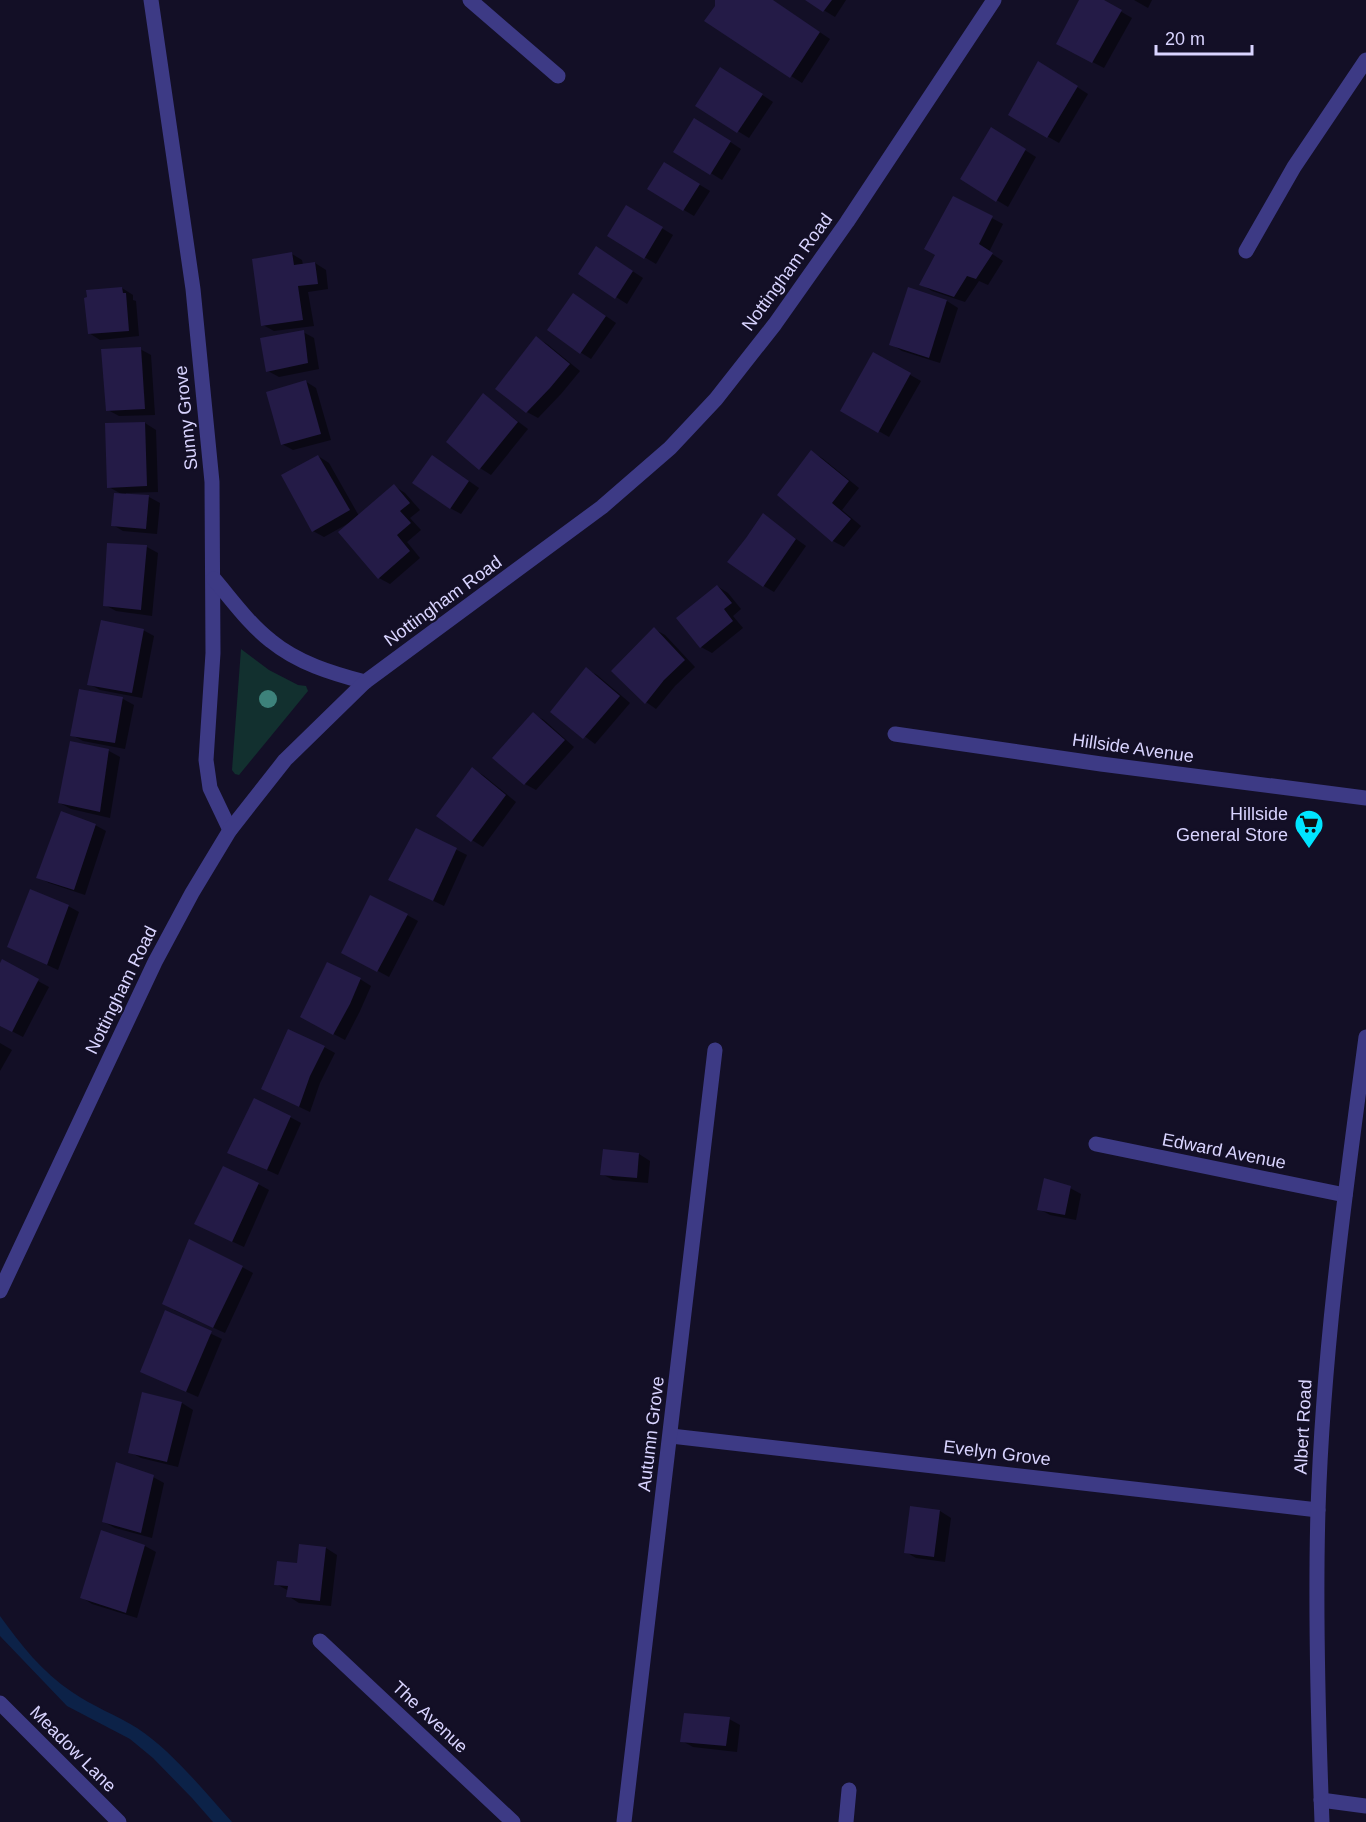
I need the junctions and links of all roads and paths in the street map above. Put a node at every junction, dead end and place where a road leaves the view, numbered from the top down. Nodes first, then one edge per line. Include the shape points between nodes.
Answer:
1 (151, 0) edge
2 (470, 0) edge
3 (994, 0) edge
4 (1366, 60) edge
5 (558, 76) dead end
6 (1246, 251) dead end
7 (214, 579) junction
8 (365, 682) junction
9 (895, 734) dead end
10 (1366, 798) edge
11 (230, 830) junction
12 (1366, 1036) edge
13 (715, 1050) dead end
14 (1096, 1144) dead end
15 (1345, 1195) junction
16 (0, 1291) edge
17 (671, 1436) junction
18 (1318, 1510) junction
19 (320, 1641) dead end
20 (0, 1703) edge
21 (849, 1790) dead end
22 (1321, 1800) junction
23 (1366, 1806) edge
24 (119, 1822) edge
25 (513, 1822) edge
26 (624, 1822) edge
27 (846, 1822) edge
28 (1322, 1822) edge

1 - 7 street, Sunny Grove via 193,289 212,482
2 - 5 street
3 - 8 street, Nottingham Road via 847,222 716,399 670,448 602,507
4 - 6 street via 1294,167
7 - 8 street via 279,647 315,667
7 - 11 street, Sunny Grove via 206,760 210,788
8 - 11 street, Nottingham Road via 285,760
9 - 10 street, Hillside Avenue
11 - 16 street, Nottingham Road via 155,962
12 - 15 street, Albert Road
13 - 17 street, Autumn Grove
14 - 15 street, Edward Avenue
15 - 18 street, Albert Road via 1327,1365
17 - 18 street, Evelyn Grove
17 - 26 street, Autumn Grove
18 - 22 street, Albert Road
19 - 25 street, The Avenue
20 - 24 street, Meadow Lane
21 - 27 street
22 - 23 street
22 - 28 street, Albert Road

